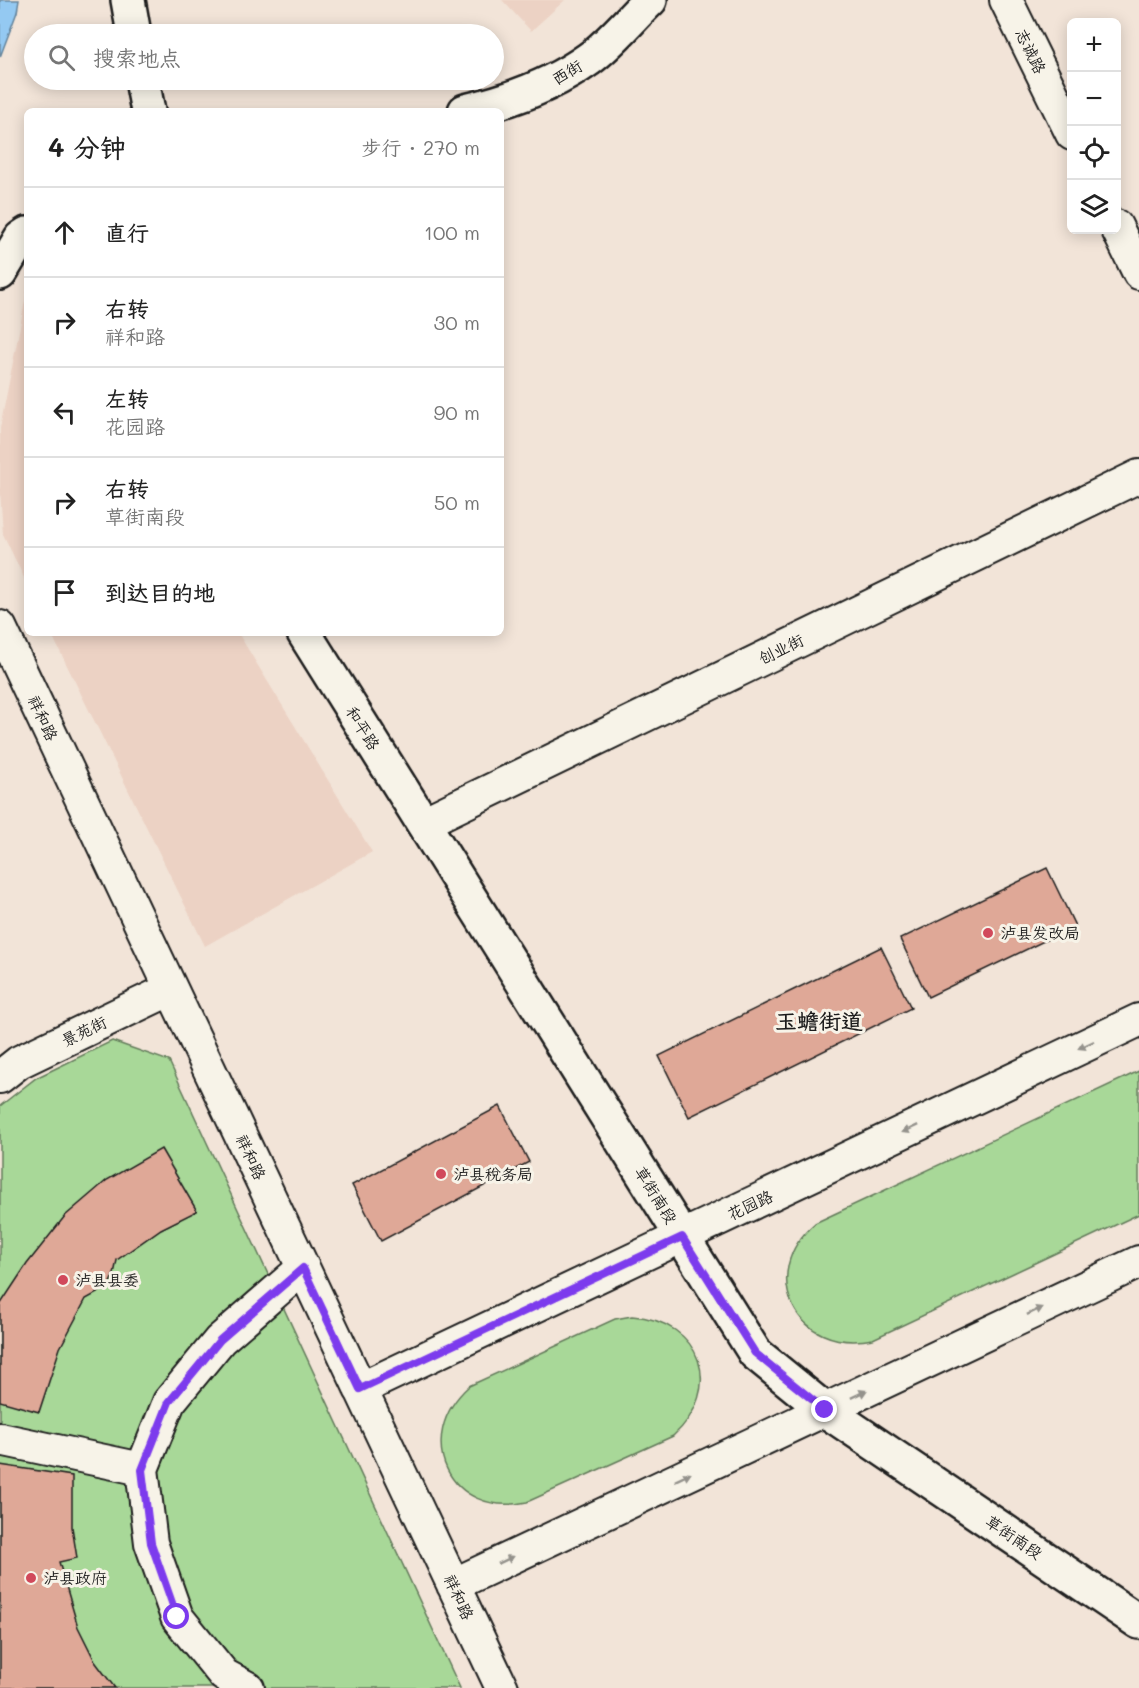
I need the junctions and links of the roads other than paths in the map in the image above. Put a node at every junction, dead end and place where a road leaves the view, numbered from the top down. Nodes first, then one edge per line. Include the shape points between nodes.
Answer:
1 (128, 0) edge
2 (650, 0) edge
3 (1006, 0) edge
4 (132, 24) edge
5 (144, 90) edge
6 (147, 108) edge
7 (478, 108) edge
8 (1067, 126) edge
9 (1120, 234) edge
10 (24, 236) edge
11 (0, 273) edge
12 (1139, 273) edge
13 (1139, 476) edge
14 (0, 627) edge
15 (306, 636) edge
16 (423, 823) junction
17 (171, 989) junction
18 (1139, 1020) edge
19 (0, 1077) edge
20 (682, 1237) junction
21 (1139, 1262) edge
22 (303, 1268) junction
23 (360, 1389) junction
24 (825, 1410) junction
25 (0, 1439) edge
26 (142, 1470) junction
27 (453, 1585) junction
28 (1139, 1622) edge
29 (248, 1688) edge
30 (502, 1688) edge

1 - 4 main road
2 - 7 main road, 西街 via 590,58 542,87
3 - 8 street, 志诚路
5 - 6 main road
9 - 12 street
10 - 11 main road
13 - 16 street, 创业街
14 - 17 street, 祥和路
15 - 16 main road, 和平路
16 - 20 main road, 草街南段
17 - 19 street, 景苑街 via 19,1062
17 - 22 street, 祥和路
18 -> 20 street, 花园路
20 - 23 street, 花园路
20 - 24 main road, 草街南段 via 755,1353
24 -> 21 street
22 - 23 street, 祥和路
22 - 26 street via 220,1340 169,1402
23 - 27 street, 祥和路
27 -> 24 street
24 - 28 main road, 草街南段
25 - 26 street
26 - 29 street via 151,1543 177,1617 224,1676
27 - 30 street, 祥和路

